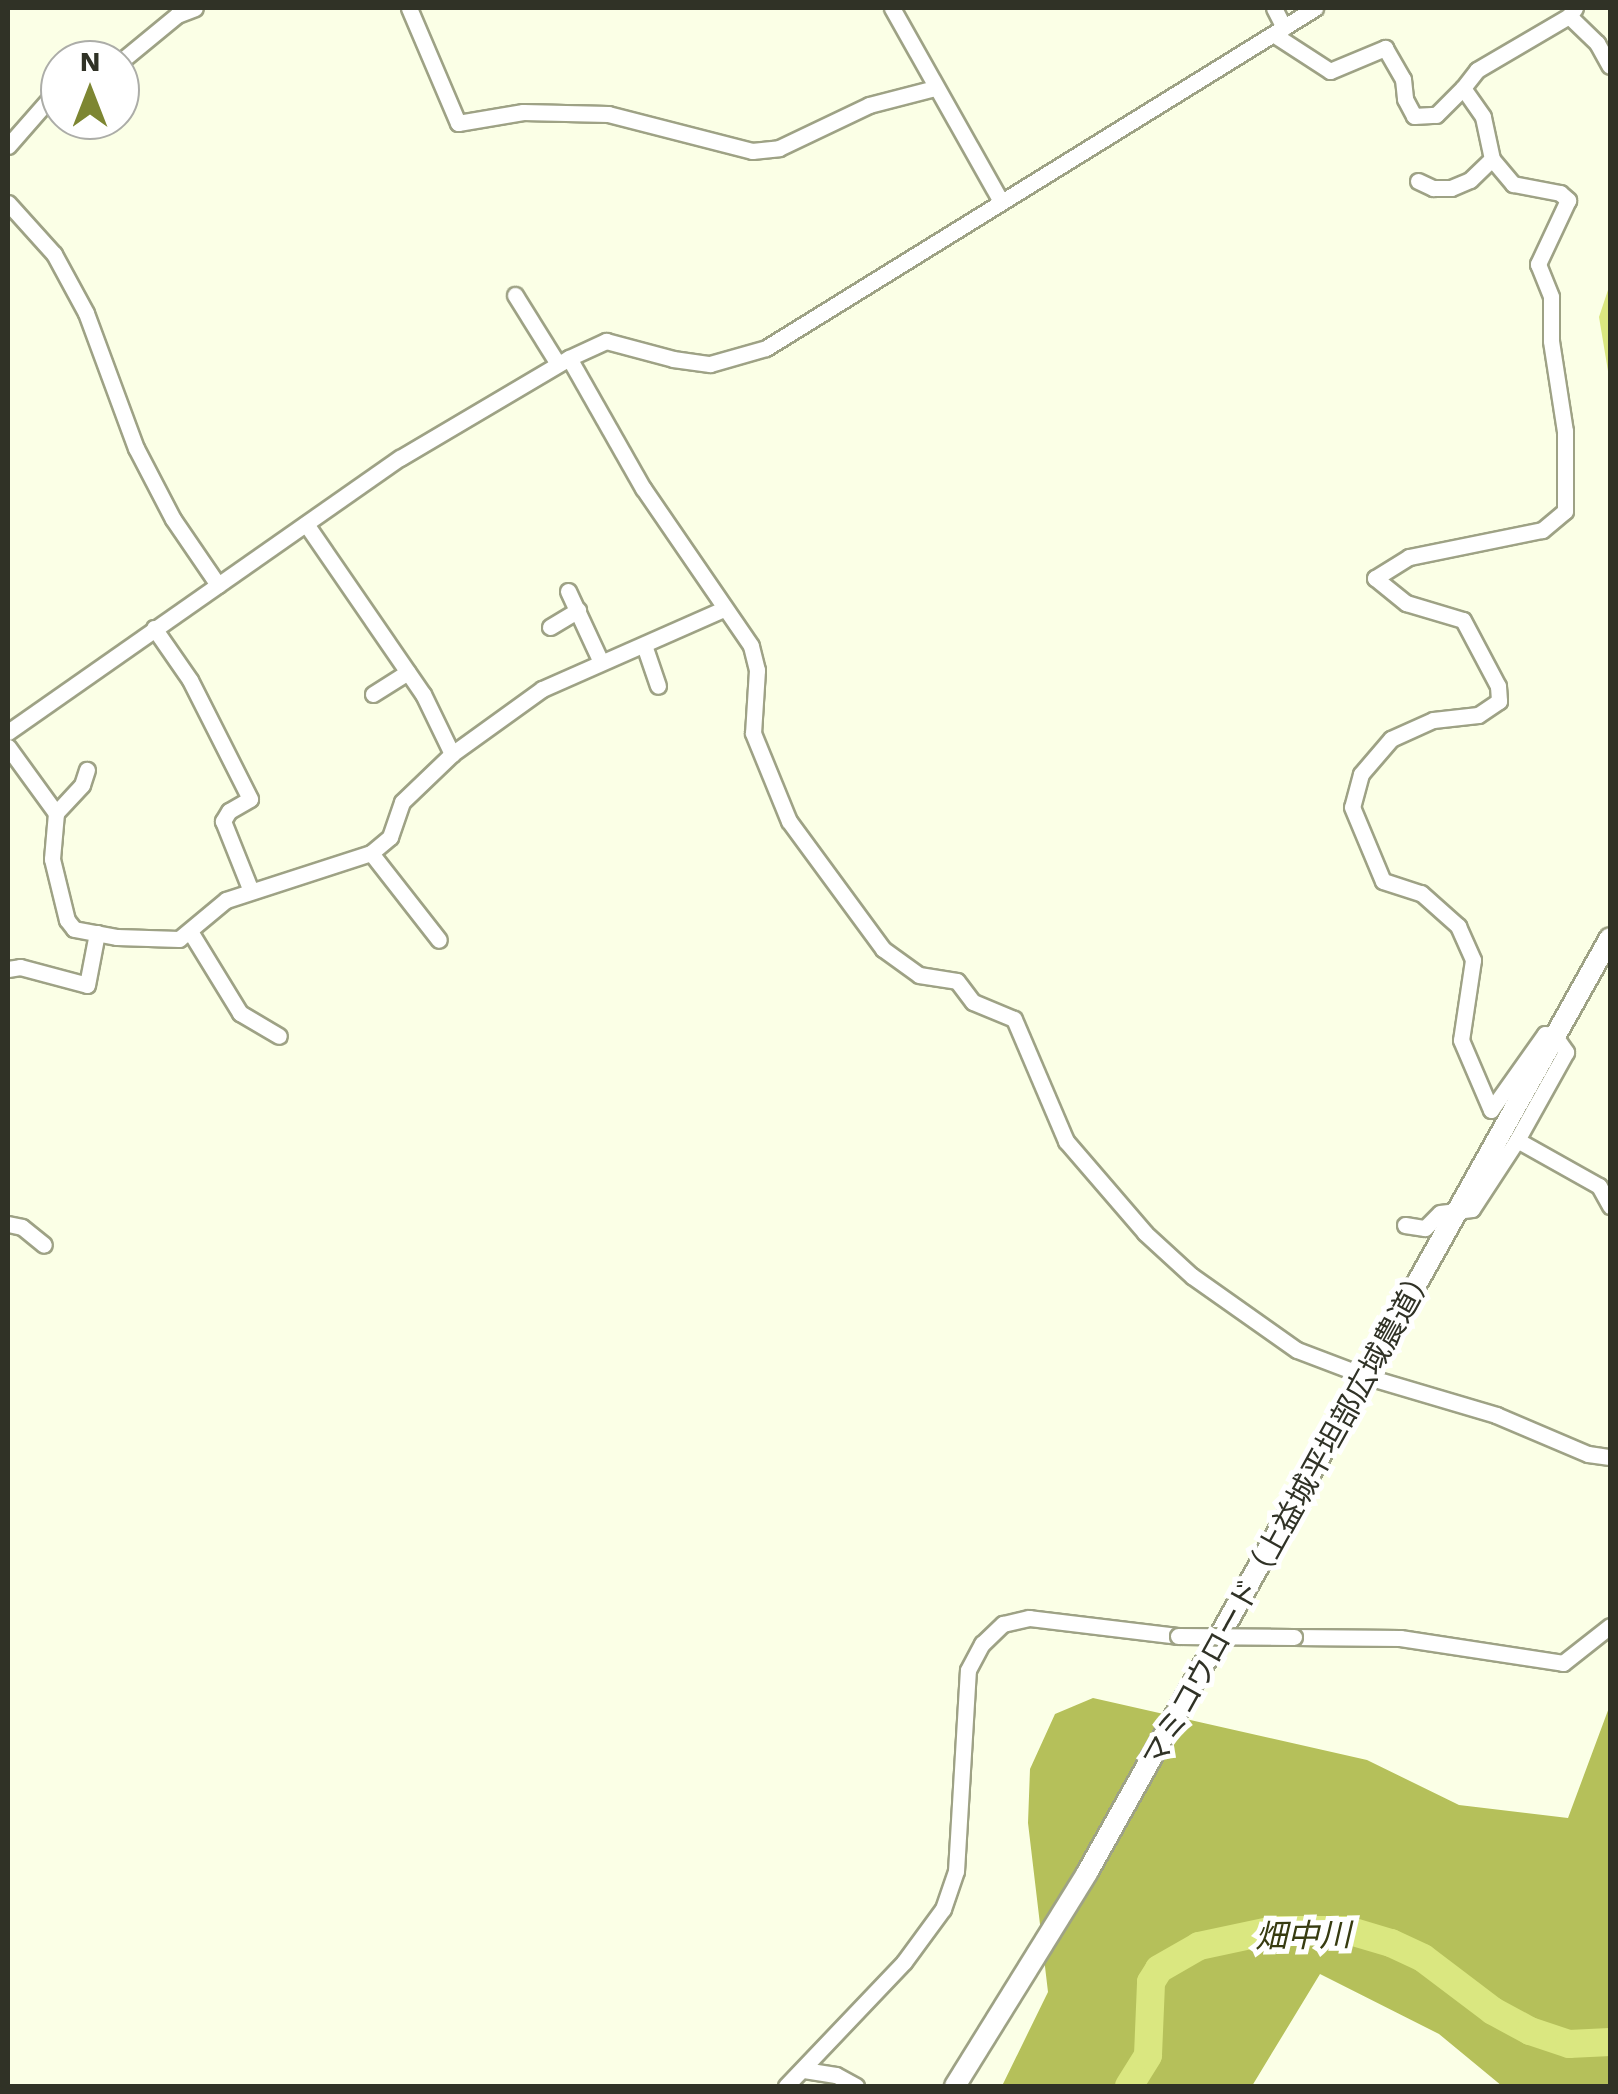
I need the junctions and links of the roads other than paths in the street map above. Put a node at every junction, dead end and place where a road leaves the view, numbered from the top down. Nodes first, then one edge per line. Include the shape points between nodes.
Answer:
1 (195, 8) edge
2 (408, 8) edge
3 (892, 8) edge
4 (1274, 8) edge
5 (1315, 8) edge
6 (1572, 12) edge
7 (1279, 31) junction
8 (140, 46) edge
9 (1610, 66) edge
10 (935, 88) junction
11 (1463, 88) junction
12 (40, 109) edge
13 (8, 146) edge
14 (1492, 159) junction
15 (1418, 181) dead end
16 (1000, 200) junction
17 (8, 203) edge
18 (515, 295) dead end
19 (564, 361) junction
20 (306, 524) junction
21 (218, 585) junction
22 (568, 591) dead end
23 (723, 609) junction
24 (578, 610) junction
25 (550, 626) dead end
26 (154, 628) junction
27 (644, 645) junction
28 (602, 662) junction
29 (408, 672) junction
30 (658, 686) dead end
31 (373, 694) dead end
32 (8, 732) edge
33 (8, 747) edge
34 (452, 754) junction
35 (87, 770) dead end
36 (56, 813) junction
37 (371, 853) junction
38 (251, 891) junction
39 (97, 933) junction
40 (191, 933) junction
41 (1610, 938) edge
42 (439, 940) dead end
43 (8, 969) edge
44 (279, 1036) dead end
45 (1556, 1039) junction
46 (1517, 1140) junction
47 (1610, 1206) edge
48 (1460, 1212) junction
49 (8, 1224) edge
50 (1405, 1225) dead end
51 (44, 1244) dead end
52 (1368, 1377) junction
53 (1610, 1457) edge
54 (1610, 1626) edge
55 (804, 2070) junction
56 (786, 2086) edge
57 (856, 2086) edge
58 (956, 2086) edge

1 - 8 street
2 - 10 street via 458,123 523,112 608,114 752,152 779,148 869,105
3 - 10 street
4 - 7 street
5 - 7 street
6 - 9 street
6 - 11 street via 1477,70
7 - 11 street via 1330,71 1386,41 1414,116 1436,115
7 - 16 street
10 - 16 street
11 - 14 street via 1483,116
12 - 13 street
14 - 15 street via 1452,188
14 - 45 street via 1513,184 1568,200 1538,264 1551,297 1566,511 1542,530 1410,557 1375,578 1406,603 1463,620 1498,686 1499,701 1478,716 1433,720 1391,739 1361,774 1352,807 1383,881 1422,893 1458,926 1473,960 1461,1040 1491,1110 1544,1034
16 - 19 street via 766,348 710,364 606,341
17 - 21 street via 54,254 86,313 136,448
18 - 19 street
19 - 20 street via 400,458
19 - 23 street
20 - 21 street
20 - 29 street
21 - 26 street
22 - 24 street
23 - 27 street
23 - 52 street via 751,646 757,670 754,733 789,821 882,949 919,975 956,980 973,1002 1014,1019 1066,1141 1145,1233 1192,1276 1297,1350
24 - 25 street
24 - 28 street
26 - 32 street
26 - 38 street via 190,680 250,799 222,821
27 - 28 street
27 - 30 street
28 - 34 street via 542,689
29 - 31 street
29 - 34 street
33 - 36 street
34 - 37 street via 402,802 390,837
35 - 36 street
36 - 39 street via 52,859 67,920 74,929
37 - 38 street
37 - 42 street
38 - 40 street via 226,900
39 - 40 street via 166,941
39 - 43 street via 87,985
40 - 44 street via 240,1012
41 - 45 street, マミコウロード（上益城平坦部広域農道）
45 - 46 street via 1566,1052
45 - 48 street, マミコウロード（上益城平坦部広域農道）
46 - 47 street via 1599,1186
46 - 48 street via 1472,1209
48 - 50 street via 1440,1214 1425,1228
48 - 52 street, マミコウロード（上益城平坦部広域農道）
49 - 51 street
52 - 53 street
52 - 58 street, マミコウロード（上益城平坦部広域農道） via 1087,1873
54 - 55 street, bridge via 1563,1662 1400,1638 1178,1636 1029,1618 1003,1624 968,1670 957,1856 943,1909 904,1962
55 - 56 street
55 - 57 street

